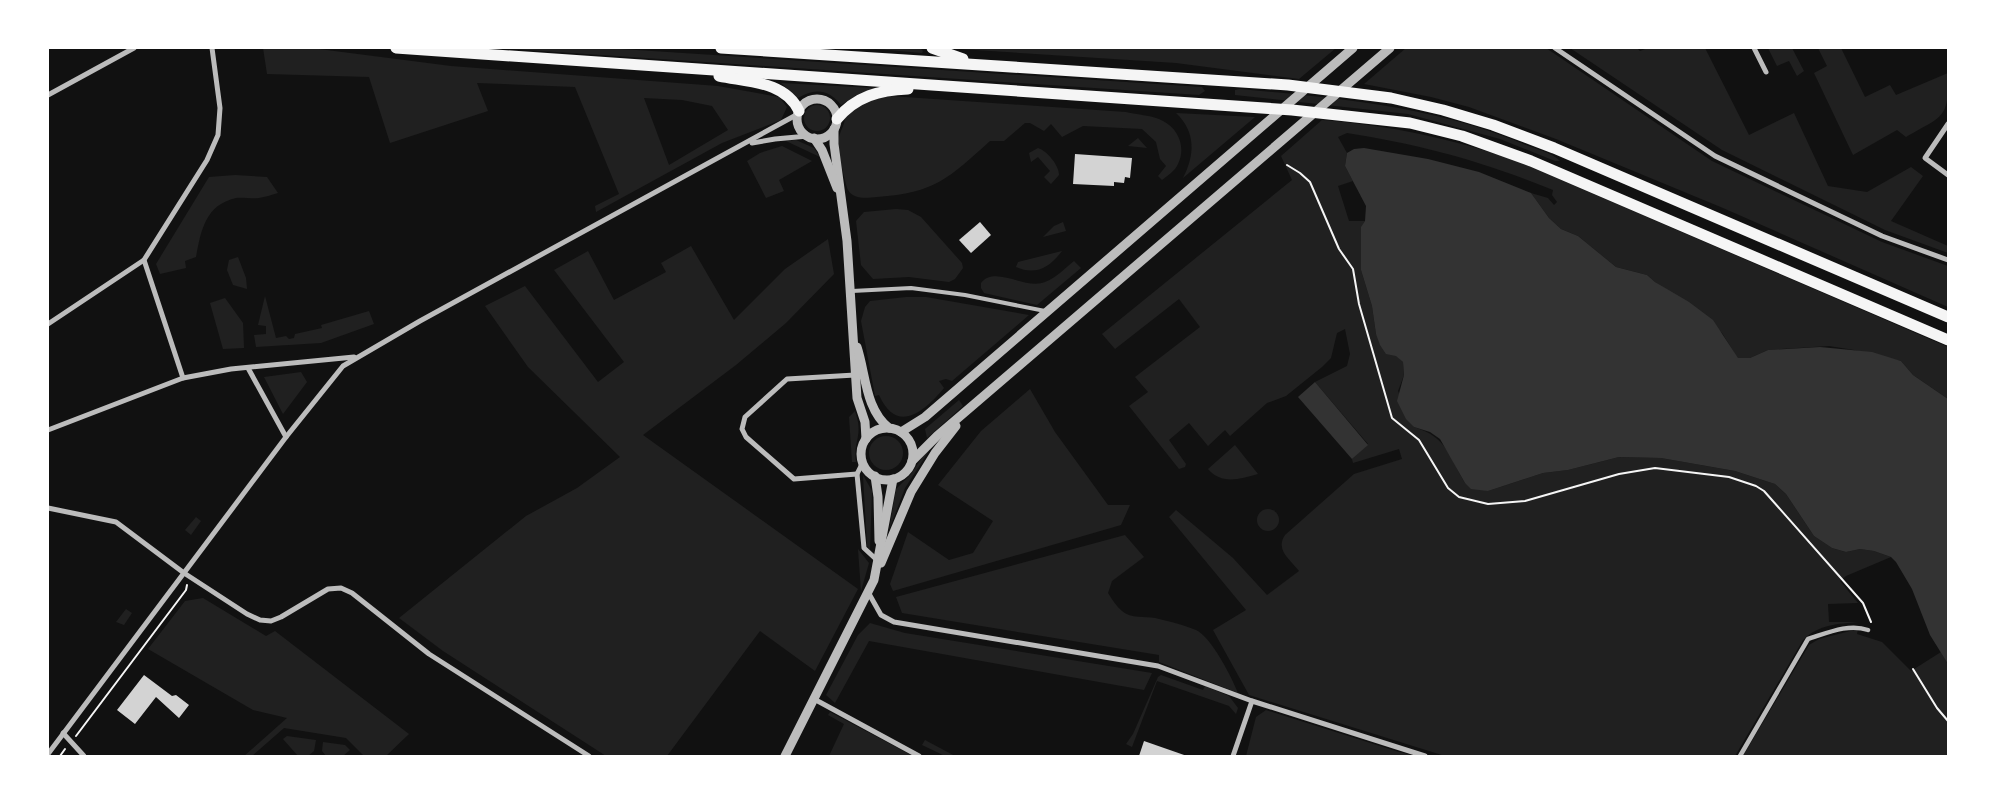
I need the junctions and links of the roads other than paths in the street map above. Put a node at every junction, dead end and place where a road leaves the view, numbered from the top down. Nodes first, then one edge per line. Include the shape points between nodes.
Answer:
1 (134, 48) edge
2 (212, 48) edge
3 (396, 48) edge
4 (721, 48) edge
5 (821, 48) edge
6 (932, 48) edge
7 (1353, 48) edge
8 (1390, 48) edge
9 (1555, 48) edge
10 (1754, 48) edge
11 (799, 53) junction
12 (676, 67) junction
13 (999, 67) junction
14 (1766, 72) dead end
15 (953, 86) junction
16 (48, 95) edge
17 (799, 113) junction
18 (836, 124) junction
19 (1948, 124) edge
20 (811, 137) junction
21 (745, 145) junction
22 (1948, 175) edge
23 (841, 198) junction
24 (144, 260) junction
25 (1948, 260) edge
26 (850, 291) junction
27 (1048, 315) dead end
28 (1948, 317) edge
29 (48, 324) edge
30 (853, 336) junction
31 (1948, 340) edge
32 (357, 356) junction
33 (248, 368) junction
34 (855, 375) junction
35 (183, 378) junction
36 (965, 414) junction
37 (889, 428) junction
38 (48, 430) edge
39 (900, 432) junction
40 (286, 437) junction
41 (866, 439) junction
42 (912, 461) junction
43 (862, 462) junction
44 (857, 474) junction
45 (875, 476) junction
46 (893, 479) junction
47 (48, 508) edge
48 (879, 556) junction
49 (184, 573) junction
50 (874, 580) junction
51 (868, 592) junction
52 (1868, 630) road end
53 (814, 699) junction
54 (1252, 701) junction
55 (63, 733) junction
56 (48, 754) edge
57 (84, 756) edge
58 (588, 756) edge
59 (785, 756) edge
60 (920, 756) edge
61 (1233, 756) edge
62 (1425, 756) edge
63 (1740, 756) edge

1 - 16 street
2 - 24 street via 220,108 218,135 207,160
3 - 12 main road
4 - 11 main road
5 - 11 main road
6 - 13 main road via 952,57
7 - 39 street via 925,416
8 - 36 street
9 - 25 street via 1714,156 1882,236
10 - 14 street
11 - 13 main road
12 - 15 main road
12 - 17 main road via 772,86 790,97
13 - 28 main road via 1331,89 1391,98 1457,114 1554,148
15 - 18 main road via 899,89 866,96 847,107
15 - 31 main road via 1292,110 1379,118 1437,129 1531,161
17 - 18 street via 807,102 824,100 833,108
17 - 20 street via 800,127
17 - 21 street
18 - 20 street via 823,138
18 - 23 street via 834,144
19 - 22 street via 1925,158
20 - 21 street
20 - 23 street via 822,150
21 - 32 street
23 - 26 street
24 - 29 street
24 - 35 street
26 - 27 lane via 911,288 1044,310
26 - 30 street
30 - 34 street
30 - 37 street via 873,408
32 - 33 street
32 - 40 street via 343,366
33 - 35 street
33 - 40 street
34 - 41 street
34 - 44 street via 787,379 745,417 742,429 746,437 794,479
35 - 38 street
36 - 42 street
36 - 50 street via 911,492
37 - 39 street
37 - 41 street via 879,430
39 - 42 street via 911,445
40 - 49 street
41 - 43 street
42 - 46 street via 906,471
43 - 44 street
43 - 45 street
44 - 48 street via 864,548
45 - 46 street
45 - 48 street
46 - 48 street
47 - 49 street via 116,522
48 - 50 street
49 - 55 street
49 - 58 street via 247,614 270,621 328,589 342,588 429,654
50 - 51 street
51 - 53 street
51 - 54 street via 881,615 894,622 1158,666
52 - 63 street via 1848,628 1808,639
53 - 59 street
53 - 60 street
54 - 61 street
54 - 62 street
55 - 56 street
55 - 57 street

